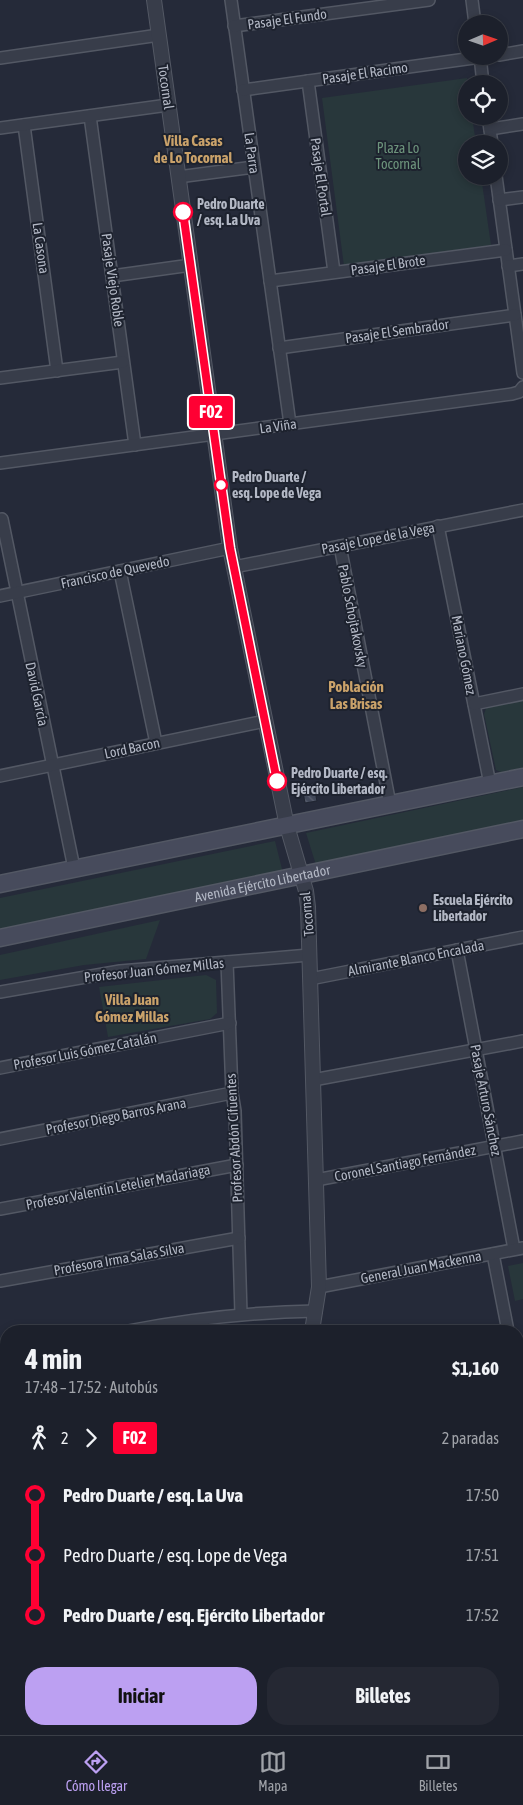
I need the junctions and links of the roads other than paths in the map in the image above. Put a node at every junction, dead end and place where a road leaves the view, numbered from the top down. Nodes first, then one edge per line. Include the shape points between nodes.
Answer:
1 (154, 0) edge
2 (231, 0) edge
3 (429, 0) edge
4 (472, 0) edge
5 (474, 15) edge
6 (234, 26) junction
7 (159, 35) junction
8 (523, 51) edge
9 (508, 54) edge
10 (0, 58) edge
11 (458, 60) edge
12 (308, 81) junction
13 (243, 90) junction
14 (168, 105) junction
15 (90, 116) junction
16 (523, 124) edge
17 (24, 125) junction
18 (489, 125) edge
19 (0, 128) edge
20 (490, 129) junction
21 (491, 135) edge
22 (254, 166) junction
23 (178, 177) junction
24 (497, 185) edge
25 (523, 197) edge
26 (499, 200) junction
27 (506, 250) junction
28 (191, 264) junction
29 (523, 264) edge
30 (508, 266) junction
31 (334, 272) junction
32 (112, 276) junction
33 (270, 281) junction
34 (515, 315) junction
35 (520, 332) edge
36 (279, 348) junction
37 (124, 362) junction
38 (57, 371) junction
39 (523, 373) edge
40 (0, 378) edge
41 (522, 389) edge
42 (290, 424) junction
43 (214, 434) junction
44 (135, 445) junction
45 (0, 463) edge
46 (523, 510) edge
47 (2, 519) dead end
48 (438, 526) junction
49 (340, 546) junction
50 (230, 548) junction
51 (234, 567) junction
52 (120, 571) junction
53 (16, 592) junction
54 (0, 596) edge
55 (523, 694) edge
56 (474, 704) junction
57 (265, 721) junction
58 (156, 743) junction
59 (52, 765) junction
60 (0, 776) edge
61 (523, 777) edge
62 (490, 784) junction
63 (390, 804) junction
64 (287, 826) junction
65 (523, 829) edge
66 (74, 868) junction
67 (302, 875) junction
68 (0, 884) edge
69 (0, 938) edge
70 (523, 938) edge
71 (457, 950) junction
72 (309, 955) junction
73 (227, 962) junction
74 (310, 978) junction
75 (0, 992) edge
76 (230, 1023) junction
77 (523, 1041) edge
78 (476, 1050) junction
79 (0, 1068) edge
80 (313, 1080) junction
81 (232, 1093) junction
82 (0, 1139) edge
83 (523, 1141) edge
84 (495, 1146) junction
85 (237, 1165) junction
86 (316, 1180) junction
87 (0, 1209) edge
88 (239, 1238) junction
89 (519, 1249) edge
90 (493, 1254) junction
91 (0, 1281) edge
92 (319, 1287) junction
93 (316, 1311) junction
94 (241, 1314) junction
95 (163, 1325) edge
96 (313, 1325) edge
97 (507, 1325) edge

1 - 7 street, Tocornal
2 - 6 street, La Parra
3 - 6 street, Pasaje El Fundo
4 - 5 street
6 - 13 street, La Parra
7 - 10 street
7 - 14 street, Tocornal
8 - 9 street
11 - 12 street, Pasaje El Racimo
12 - 13 street, Pasaje El Racimo
12 - 31 street, Pasaje El Portal
13 - 22 street, La Parra
14 - 15 street
14 - 23 street, Tocornal
15 - 17 street
15 - 32 street, Pasaje Viejo Roble
16 - 20 street
17 - 19 street
17 - 38 street, La Casona
18 - 20 street
20 - 21 street
22 - 23 street
22 - 33 street, La Parra
23 - 28 street, Tocornal
24 - 26 street
25 - 26 street
26 - 27 street
27 - 30 street
27 - 31 street, Pasaje El Brote
28 - 32 street
28 - 43 street, Tocornal
29 - 30 street
30 - 34 street
31 - 33 street, Pasaje El Brote
32 - 37 street, Pasaje Viejo Roble
33 - 36 street, La Parra
34 - 35 street
34 - 36 street, Pasaje El Sembrador
35 - 39 street
36 - 42 street, La Parra
37 - 38 street
37 - 44 street, Pasaje Viejo Roble
38 - 40 street
41 - 42 street, La Viña via 516,394
42 - 43 street, La Viña
43 - 44 street, La Viña
43 - 50 street, Tocornal
44 - 45 street, La Viña
46 - 48 street, Pasaje Lope de la Vega
47 - 53 street, David García
48 - 49 street, Pasaje Lope de la Vega
48 - 56 street, Mariano Gómez
49 - 51 street, Pasaje Lope de la Vega
49 - 63 street, Pablo Schojtakovsky
50 - 51 street, Tocornal
50 - 52 street, Francisco de Quevedo
51 - 57 street, Tocornal
52 - 53 street, Francisco de Quevedo
52 - 58 street
53 - 54 street, Francisco de Quevedo
53 - 59 street, David García
55 - 56 street
56 - 62 street, Mariano Gómez
57 - 58 street, Lord Bacon
57 - 64 street, Tocornal
58 - 59 street, Lord Bacon
59 - 60 street, Lord Bacon
59 - 66 street, David García
61 - 62 main road
62 - 63 main road
63 - 64 main road
64 - 66 main road
64 - 67 street, Tocornal
65 - 67 main road, Avenida Ejército Libertador
66 - 68 main road
67 - 69 main road, Avenida Ejército Libertador
67 - 72 street, Tocornal via 308,907
70 - 71 street, Almirante Blanco Encalada
71 - 74 street, Almirante Blanco Encalada
71 - 78 street, Pasaje Arturo Sánchez
72 - 73 street, Profesor Juan Gómez Millas
72 - 74 street, Tocornal
73 - 75 street, Profesor Juan Gómez Millas via 120,972
73 - 76 street, Profesor Abdón Cifuentes
74 - 80 street, Tocornal
76 - 79 street, Profesor Luis Gómez Catalán
76 - 81 street, Profesor Abdón Cifuentes
77 - 78 street
78 - 80 street
78 - 84 street, Pasaje Arturo Sánchez
80 - 86 street, Tocornal
81 - 82 street, Profesor Diego Barros Arana
81 - 85 street, Profesor Abdón Cifuentes
83 - 84 street, Coronel Santiago Fernández
84 - 86 street, Coronel Santiago Fernández
84 - 89 street, Pasaje Arturo Sánchez
85 - 87 street, Profesor Valentín Letelier Madariaga
85 - 88 street, Profesor Abdón Cifuentes
86 - 92 street, Tocornal
88 - 91 street, Profesora Irma Salas Silva
88 - 94 street, Profesor Abdón Cifuentes
89 - 90 street, General Juan Mackenna
90 - 92 street, General Juan Mackenna
90 - 97 street
92 - 93 street, Tocornal
93 - 94 street
93 - 96 street, Tocornal
94 - 95 street

